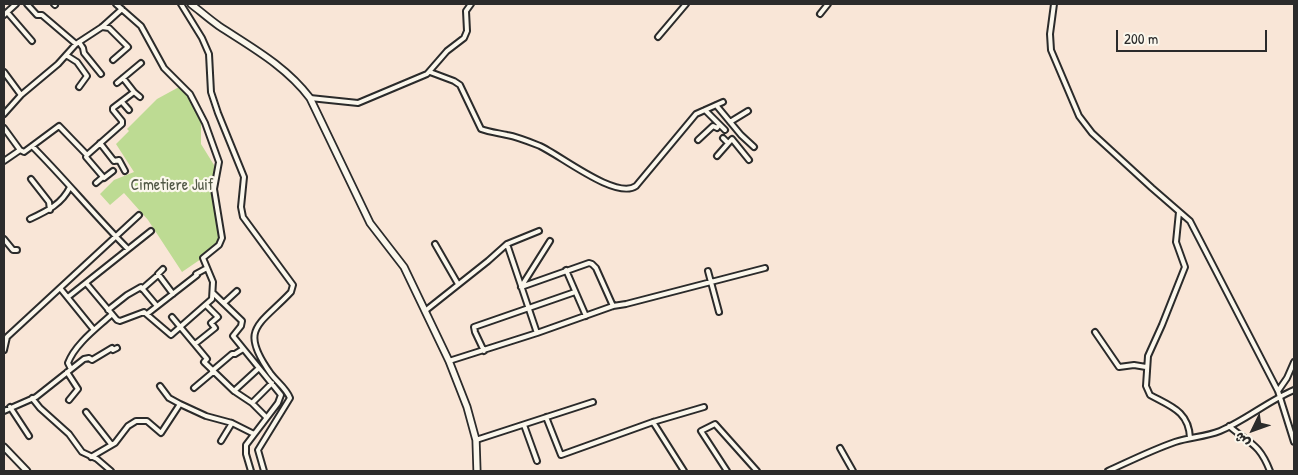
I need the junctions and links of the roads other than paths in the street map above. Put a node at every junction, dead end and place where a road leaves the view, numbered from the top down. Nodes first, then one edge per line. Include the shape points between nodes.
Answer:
1 (16, 4) edge
2 (27, 4) edge
3 (116, 4) edge
4 (181, 4) edge
5 (191, 4) edge
6 (471, 4) edge
7 (686, 4) edge
8 (828, 4) edge
9 (1054, 4) edge
10 (122, 8) junction
11 (5, 14) edge
12 (820, 14) dead end
13 (102, 27) junction
14 (658, 37) dead end
15 (32, 41) dead end
16 (77, 43) junction
17 (66, 55) junction
18 (113, 60) dead end
19 (141, 63) dead end
20 (4, 72) edge
21 (430, 72) junction
22 (100, 74) dead end
23 (123, 78) junction
24 (117, 82) dead end
25 (79, 87) dead end
26 (134, 92) junction
27 (21, 95) junction
28 (140, 98) dead end
29 (310, 98) junction
30 (122, 102) junction
31 (723, 102) dead end
32 (716, 105) junction
33 (129, 110) dead end
34 (705, 110) junction
35 (748, 110) dead end
36 (5, 111) edge
37 (730, 122) junction
38 (719, 125) junction
39 (4, 128) edge
40 (725, 130) dead end
41 (723, 138) dead end
42 (698, 140) dead end
43 (100, 143) junction
44 (728, 143) junction
45 (32, 146) junction
46 (754, 146) dead end
47 (20, 150) junction
48 (86, 155) junction
49 (717, 156) dead end
50 (749, 160) dead end
51 (4, 161) edge
52 (113, 171) dead end
53 (125, 171) dead end
54 (103, 177) junction
55 (31, 180) dead end
56 (96, 183) dead end
57 (70, 187) junction
58 (50, 210) junction
59 (1179, 212) junction
60 (138, 215) dead end
61 (30, 220) dead end
62 (539, 230) dead end
63 (151, 231) dead end
64 (116, 237) junction
65 (4, 239) edge
66 (550, 241) dead end
67 (435, 244) dead end
68 (507, 244) junction
69 (128, 249) junction
70 (17, 250) dead end
71 (207, 268) junction
72 (765, 268) dead end
73 (163, 269) dead end
74 (566, 270) junction
75 (708, 271) dead end
76 (158, 275) junction
77 (711, 282) junction
78 (86, 283) junction
79 (458, 284) junction
80 (522, 287) junction
81 (60, 288) junction
82 (142, 289) junction
83 (237, 291) dead end
84 (575, 292) junction
85 (213, 293) junction
86 (173, 294) junction
87 (68, 297) junction
88 (224, 303) junction
89 (206, 305) junction
90 (157, 306) junction
91 (613, 306) junction
92 (530, 309) junction
93 (108, 310) junction
94 (425, 311) junction
95 (719, 312) dead end
96 (147, 314) junction
97 (112, 315) junction
98 (586, 316) junction
99 (172, 317) dead end
100 (181, 327) junction
101 (94, 330) junction
102 (1095, 332) dead end
103 (537, 333) junction
104 (195, 344) junction
105 (117, 348) dead end
106 (243, 349) junction
107 (4, 350) edge
108 (484, 351) junction
109 (449, 361) junction
110 (1294, 362) edge
111 (1146, 367) junction
112 (259, 368) junction
113 (69, 371) junction
114 (212, 371) junction
115 (272, 383) junction
116 (160, 386) dead end
117 (194, 388) dead end
118 (1294, 390) edge
119 (1278, 391) junction
120 (234, 392) junction
121 (1279, 396) junction
122 (32, 398) junction
123 (69, 400) dead end
124 (593, 402) dead end
125 (252, 403) junction
126 (180, 404) junction
127 (10, 407) junction
128 (704, 407) dead end
129 (4, 411) edge
130 (86, 412) dead end
131 (266, 417) junction
132 (546, 417) junction
133 (653, 422) junction
134 (232, 423) junction
135 (524, 425) junction
136 (1229, 426) junction
137 (254, 434) junction
138 (29, 436) dead end
139 (1190, 438) junction
140 (476, 440) junction
141 (221, 441) dead end
142 (1294, 442) edge
143 (111, 444) junction
144 (4, 446) edge
145 (840, 448) dead end
146 (91, 456) junction
147 (537, 461) dead end
148 (27, 471) edge
149 (108, 471) edge
150 (251, 471) edge
151 (264, 471) edge
152 (477, 471) edge
153 (684, 471) edge
154 (727, 471) edge
155 (757, 471) edge
156 (853, 471) edge
157 (1108, 471) edge
158 (1270, 471) edge

1 - 11 street
2 - 16 street via 37,15 42,15
3 - 10 street
4 - 151 street via 209,54 211,92 244,177 241,207 244,216 293,285 291,292 257,327 254,335 256,347 266,365 290,398 258,450
5 - 29 main road via 275,64
6 - 21 street via 466,12 464,38 447,51
7 - 14 street
8 - 12 street
9 - 59 street via 1050,34 1052,50 1082,121
10 - 13 street
10 - 71 street via 141,26 164,68 190,94 215,148 219,166 214,194 222,238 203,258
11 - 15 street
13 - 16 street
13 - 18 street via 108,28 128,47
16 - 17 street
16 - 22 street
17 - 25 street via 77,62 87,76
17 - 27 street
19 - 23 street
20 - 27 street
21 - 29 street via 358,103
21 - 34 street via 460,85 481,129 540,146 586,174 626,190 636,186 688,122
23 - 24 street
23 - 26 street
26 - 28 street
26 - 30 street
27 - 36 street
29 - 94 main road via 370,223 402,262
30 - 33 street
30 - 43 street via 112,109 123,123
31 - 32 street
32 - 34 street
32 - 37 street
34 - 38 street
35 - 37 street
37 - 46 street
38 - 40 street
38 - 42 street via 717,128 713,126
39 - 47 street
41 - 44 street
43 - 48 street
43 - 53 street via 114,161 119,160
44 - 49 street
44 - 50 street via 732,139
45 - 47 street via 24,152
45 - 48 street via 59,126
45 - 57 street
47 - 51 street
48 - 54 street
52 - 54 street
54 - 56 street
55 - 58 street via 49,202
57 - 58 street
57 - 64 street
58 - 61 street
59 - 111 street via 1176,242 1185,267 1149,352
59 - 119 street via 1192,223
60 - 64 street
62 - 68 street
63 - 69 street
64 - 69 street
64 - 81 street
65 - 70 street via 13,250
66 - 80 street
67 - 79 street
68 - 79 street
68 - 80 street
69 - 78 street
71 - 85 street via 213,282
71 - 86 street
72 - 77 street
73 - 76 street
74 - 80 street
74 - 84 street
74 - 91 street via 592,264
75 - 77 street
76 - 82 street
76 - 86 street
77 - 91 street
77 - 95 street
78 - 87 street
78 - 93 street
79 - 94 street
80 - 92 street
81 - 87 street
81 - 107 street via 7,337
82 - 90 street
82 - 93 street via 127,295
83 - 88 street
84 - 92 street
84 - 98 street
85 - 88 street
85 - 89 street
86 - 90 street
87 - 101 street
88 - 106 street via 242,321 233,336
89 - 100 street
89 - 104 street via 218,317 210,323 215,328
90 - 96 street
91 - 98 street
92 - 103 street
92 - 108 street via 474,327
93 - 97 street
94 - 109 main road
96 - 97 street via 144,312 120,321
96 - 100 street via 170,335
97 - 101 street
98 - 103 street
99 - 100 street
100 - 104 street
101 - 113 street via 69,359
102 - 111 street via 1119,368
103 - 108 street
104 - 114 street
105 - 113 street via 92,360 86,358
106 - 112 street
106 - 114 street
108 - 109 street
109 - 140 main road
110 - 119 street
111 - 139 street via 1147,392 1176,409 1188,425
112 - 115 street
112 - 120 street
113 - 122 street
113 - 123 street via 78,388
114 - 117 street
114 - 120 street
115 - 125 street
115 - 131 street via 280,397
116 - 126 street
118 - 121 street
119 - 121 street
120 - 125 street
121 - 136 street
121 - 142 street
122 - 127 street
122 - 146 street via 82,452
124 - 132 street
125 - 131 street
126 - 134 street
126 - 143 street via 161,433 147,421 136,421
127 - 129 street
127 - 138 street
128 - 133 street
130 - 143 street
131 - 137 street
132 - 133 street via 560,455
132 - 135 street
133 - 153 street
134 - 137 street
134 - 141 street
135 - 140 street
135 - 147 street
136 - 139 street via 1212,434
136 - 158 street via 1260,451
137 - 150 street via 245,447
139 - 157 street
140 - 152 main road
143 - 146 street
144 - 148 street
145 - 156 street
146 - 149 street
154 - 155 street via 701,432 715,424

